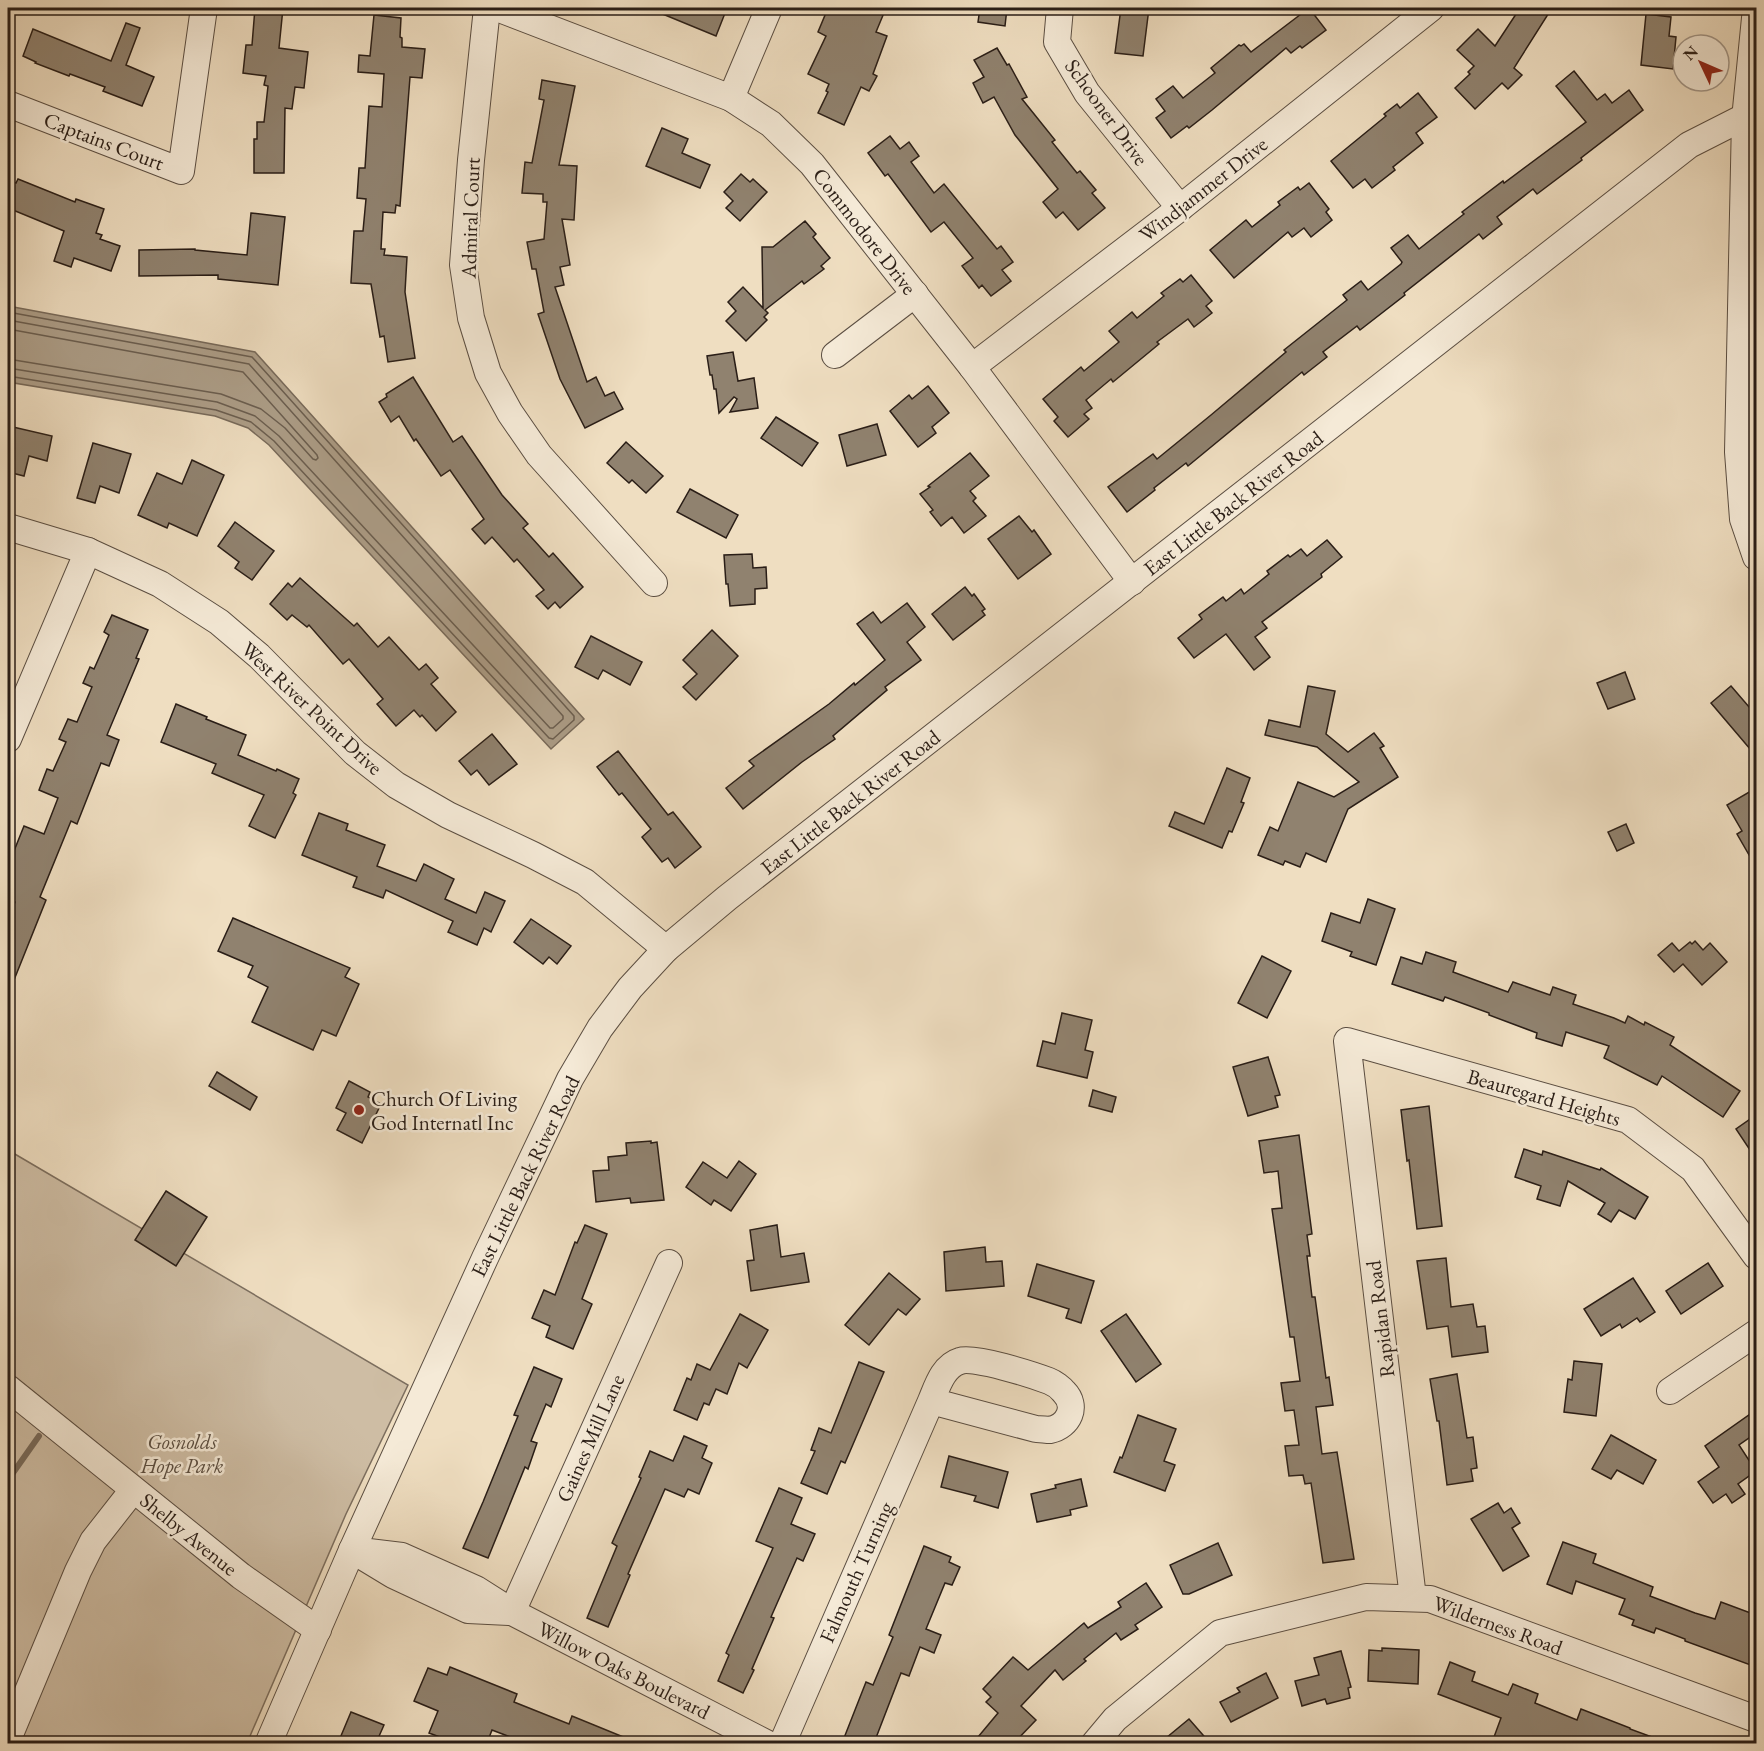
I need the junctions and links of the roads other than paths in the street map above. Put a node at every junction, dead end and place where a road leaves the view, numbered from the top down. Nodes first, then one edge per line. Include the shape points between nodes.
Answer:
1 (204, 8) edge
2 (487, 8) edge
3 (497, 8) edge
4 (769, 8) edge
5 (1060, 8) edge
6 (1430, 8) edge
7 (1756, 8) edge
8 (731, 98) junction
9 (8, 104) edge
10 (1753, 119) edge
11 (1180, 208) junction
12 (915, 294) junction
13 (835, 355) dead end
14 (972, 367) junction
15 (8, 527) edge
16 (88, 551) junction
17 (1756, 557) edge
18 (1132, 582) junction
19 (654, 583) dead end
20 (8, 740) edge
21 (666, 949) junction
22 (1347, 1041) joint
23 (1756, 1256) edge
24 (669, 1263) dead end
25 (1756, 1333) edge
26 (8, 1388) edge
27 (1670, 1391) dead end
28 (931, 1401) junction
29 (133, 1490) junction
30 (352, 1550) junction
31 (1413, 1598) junction
32 (512, 1612) junction
33 (318, 1630) junction
34 (1756, 1719) edge
35 (8, 1739) edge
36 (268, 1743) edge
37 (768, 1743) edge
38 (782, 1743) edge
39 (1094, 1743) edge

1 - 9 street, Captains Court via 181,171
2 - 19 street, Admiral Court via 463,265 471,318 488,373 538,455
3 - 8 street, Commodore Drive
4 - 8 street
5 - 11 street, Schooner Drive via 1057,42 1087,93
6 - 11 street, Windjammer Drive
7 - 10 street
8 - 12 street, Commodore Drive via 771,123 812,164
10 - 17 street via 1738,452 1743,519
10 - 18 street, East Little Back River Road via 1689,145
11 - 14 street, Windjammer Drive
12 - 13 street
12 - 14 street, Commodore Drive
14 - 18 street, Commodore Drive
15 - 16 street, West River Point Drive
16 - 20 street
16 - 21 street, West River Point Drive via 160,584 219,622 259,656 355,753 396,785 585,882
18 - 21 street, East Little Back River Road
21 - 30 street, East Little Back River Road via 600,1028 570,1078
22 - 23 street, Beauregard Heights via 1628,1120 1693,1169
22 - 31 street, Rapidan Road
24 - 32 street, Gaines Mill Lane
25 - 27 street
26 - 29 street, Shelby Avenue
28 - 28 street, Falmouth Turning via 950,1367 959,1361 979,1360 1052,1382 1065,1392 1071,1414 1062,1425 1050,1430 1036,1429
28 - 38 street, Falmouth Turning
29 - 33 street, Shelby Avenue via 250,1584
29 - 35 street via 93,1541
30 - 32 street, Willow Oaks Boulevard via 402,1557 476,1589
30 - 33 street, East Little Back River Road
31 - 34 street, Wilderness Road via 1430,1599
31 - 39 street, Wilderness Road via 1366,1597 1220,1633 1115,1719
32 - 37 street, Willow Oaks Boulevard
33 - 36 street, East Little Back River Road

